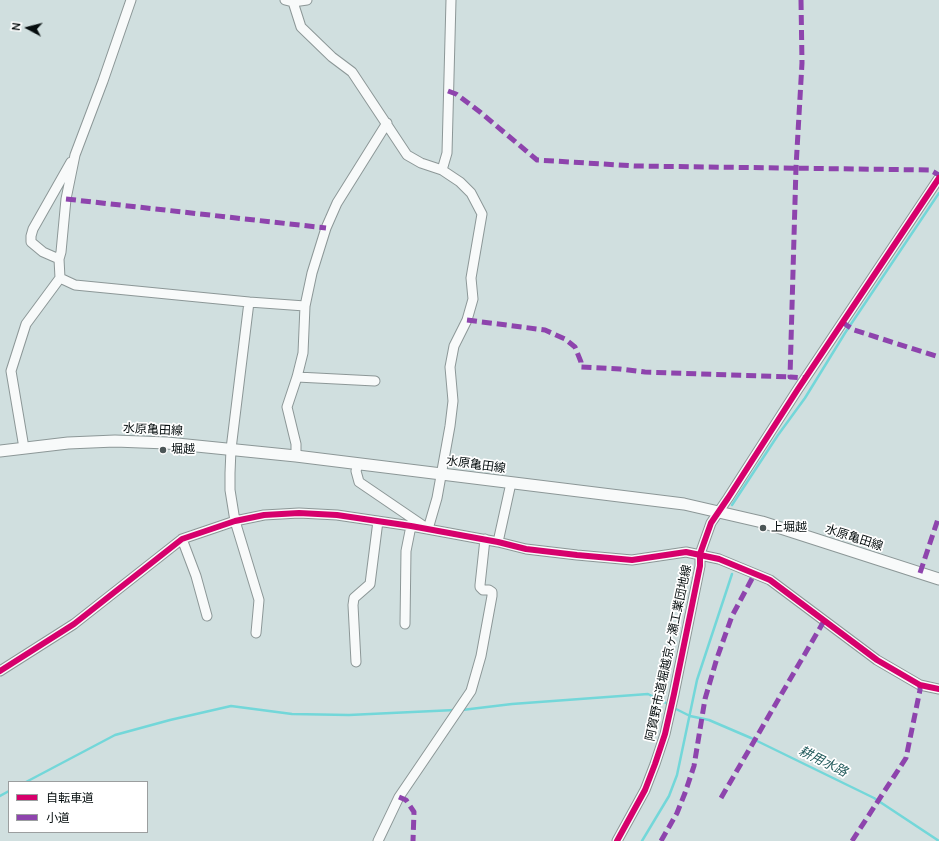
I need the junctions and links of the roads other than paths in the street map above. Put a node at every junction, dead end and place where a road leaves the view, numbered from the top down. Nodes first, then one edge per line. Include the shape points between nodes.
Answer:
1 (131, 0) edge
2 (307, 0) edge
3 (451, 0) edge
4 (289, 1) edge
5 (387, 123) junction
6 (75, 155) junction
7 (442, 170) junction
8 (939, 178) edge
9 (59, 259) junction
10 (60, 278) junction
11 (249, 302) junction
12 (305, 306) junction
13 (297, 377) junction
14 (375, 381) dead end
15 (24, 448) junction
16 (231, 449) junction
17 (0, 451) edge
18 (296, 456) junction
19 (358, 464) junction
20 (441, 473) junction
21 (511, 483) junction
22 (718, 512) junction
23 (235, 521) junction
24 (378, 521) junction
25 (411, 526) junction
26 (428, 530) junction
27 (182, 539) junction
28 (485, 539) junction
29 (498, 542) junction
30 (700, 554) junction
31 (939, 579) edge
32 (207, 616) dead end
33 (405, 624) dead end
34 (256, 633) dead end
35 (356, 662) dead end
36 (0, 671) edge
37 (939, 689) edge
38 (378, 841) edge
39 (617, 841) edge

1 - 6 street
2 - 4 street
3 - 7 street via 447,153
4 - 5 street via 301,27 352,72
5 - 7 street via 407,155 420,164
5 - 12 street via 337,203 312,273
6 - 9 street via 66,199
6 - 9 street via 31,236 31,242 43,252
7 - 20 street via 471,193 482,214 471,278 473,299 467,320 454,346 450,367 453,401
8 - 22 street, 阿賀野市道堀越京ヶ瀬工業団地線
9 - 10 street
10 - 11 street via 75,286
10 - 15 street via 26,324 11,372
11 - 12 street
11 - 16 street
12 - 13 street via 303,353
13 - 14 street
13 - 18 street via 286,407 296,444
15 - 16 main road, 水原亀田線 via 115,441 167,442
15 - 17 main road, 水原亀田線
16 - 18 main road, 水原亀田線
16 - 23 street via 230,490
18 - 19 main road, 水原亀田線
19 - 20 main road, 水原亀田線
19 - 26 street via 356,471 359,482
20 - 21 main road, 水原亀田線
20 - 26 street
21 - 22 main road, 水原亀田線 via 684,504
21 - 29 street
22 - 30 street, 阿賀野市道堀越京ヶ瀬工業団地線 via 710,524
22 - 31 main road, 水原亀田線 via 762,522
23 - 24 street via 264,515 299,513
23 - 27 street
23 - 34 street via 259,600
24 - 25 street
24 - 35 street via 370,584 354,598
25 - 26 street
25 - 33 street via 406,551
26 - 28 street
27 - 32 street
27 - 36 street via 74,624
28 - 29 street
28 - 38 street via 480,587 492,592 492,596 481,656 471,691 398,797
29 - 30 street via 526,549 632,560 686,552
30 - 37 street via 770,580 877,660 920,685
30 - 39 street, 阿賀野市道堀越京ヶ瀬工業団地線 via 700,566 665,734 645,790

